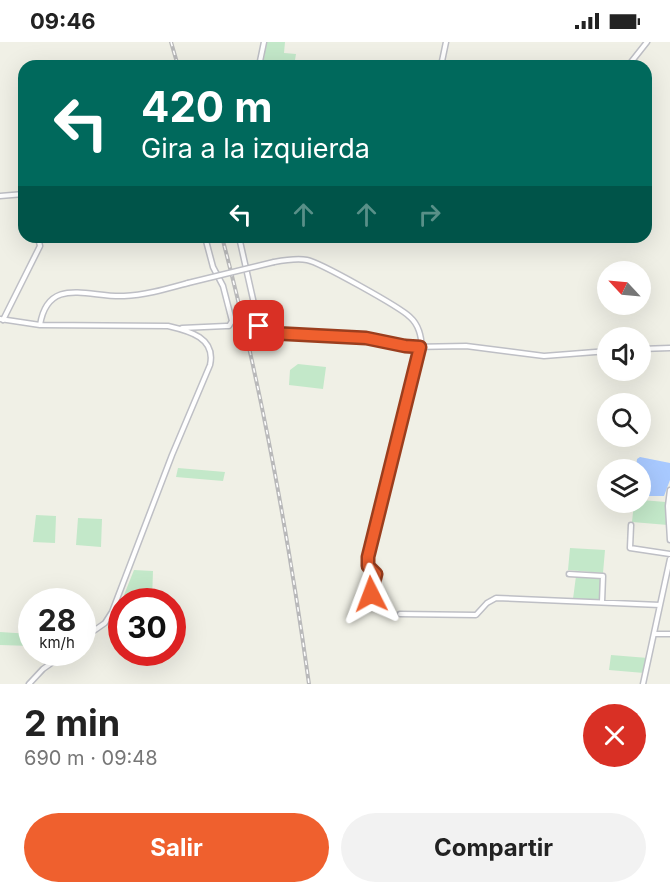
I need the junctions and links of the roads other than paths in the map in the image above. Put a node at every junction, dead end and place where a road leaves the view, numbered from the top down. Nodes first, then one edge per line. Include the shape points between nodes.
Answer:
1 (264, 42) edge
2 (446, 42) edge
3 (647, 42) edge
4 (260, 60) edge
5 (442, 60) edge
6 (633, 60) edge
7 (18, 194) edge
8 (0, 196) edge
9 (39, 243) edge
10 (207, 243) edge
11 (240, 243) edge
12 (2, 320) edge
13 (40, 325) junction
14 (179, 328) junction
15 (421, 347) junction
16 (670, 348) edge
17 (651, 349) edge
18 (597, 352) edge
19 (670, 490) edge
20 (631, 525) dead end
21 (670, 540) edge
22 (670, 554) edge
23 (670, 559) edge
24 (569, 574) dead end
25 (371, 594) dead end
26 (602, 602) junction
27 (660, 605) junction
28 (400, 614) dead end
29 (96, 629) edge
30 (654, 634) junction
31 (670, 634) edge
32 (47, 666) edge
33 (29, 684) edge
34 (643, 684) edge

1 - 4 street
2 - 5 street
3 - 6 street
7 - 8 street
9 - 12 street
10 - 14 street via 223,286 231,324
11 - 15 street via 261,330 286,335 366,338
12 - 13 street
13 - 14 street
13 - 15 street, bridge via 48,304 67,292 134,296 287,259 316,263 411,317
14 - 29 street via 206,342 212,352 210,365 123,588 105,623
15 - 18 street via 466,346 543,356
15 - 25 street via 368,557 368,566 376,574
16 - 17 street
19 - 21 street
20 - 22 street via 630,548
23 - 27 street
24 - 26 street via 603,576
26 - 27 street
26 - 28 street via 496,598 476,615
27 - 30 street
30 - 31 street
30 - 34 street
32 - 33 street

